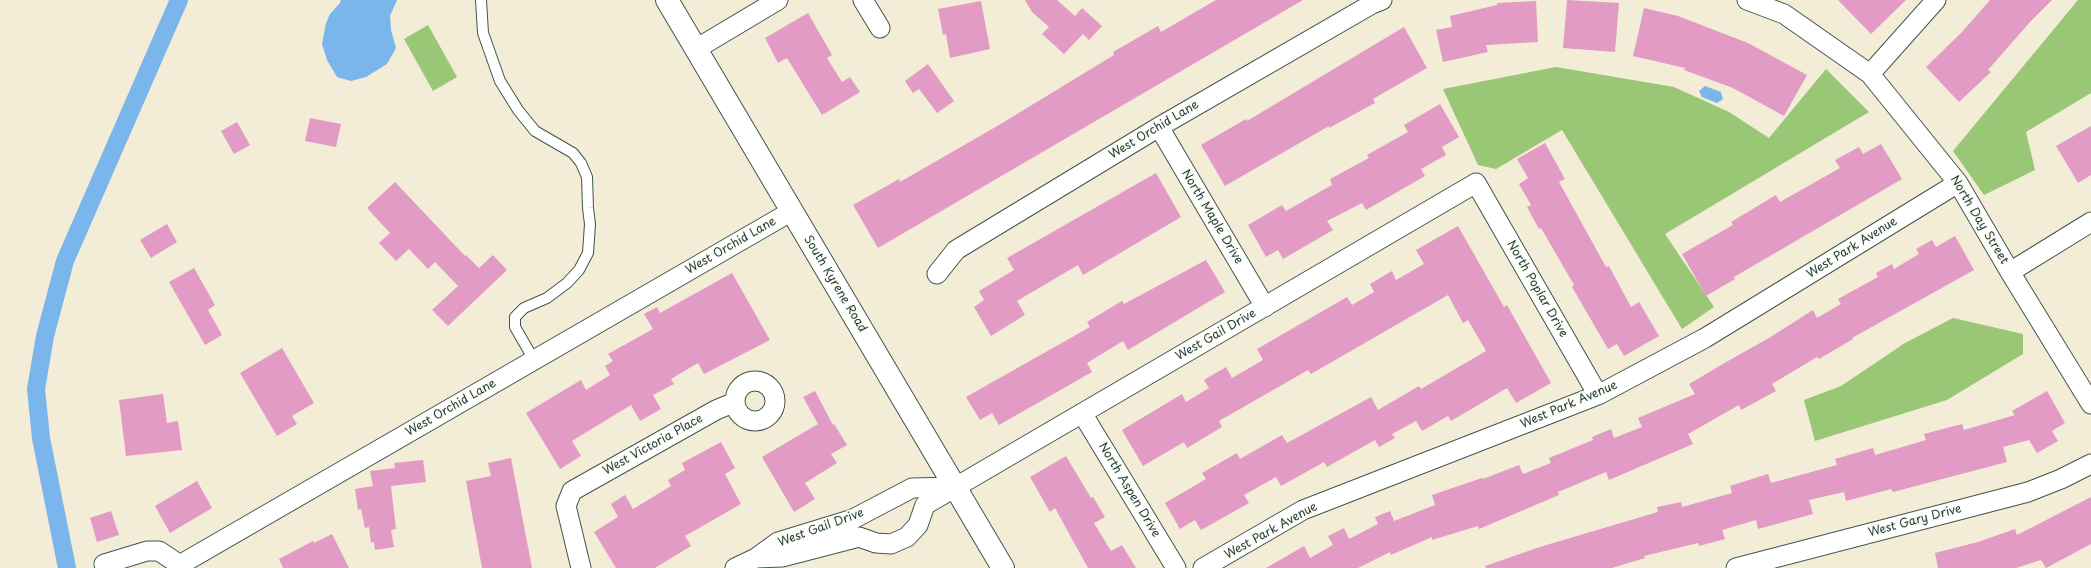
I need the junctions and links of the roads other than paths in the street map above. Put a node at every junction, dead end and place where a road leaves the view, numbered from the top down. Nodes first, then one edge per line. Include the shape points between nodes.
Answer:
1 (481, 0) edge
2 (667, 0) edge
3 (778, 0) edge
4 (863, 0) edge
5 (1382, 0) edge
6 (1747, 0) edge
7 (1936, 0) edge
8 (880, 28) dead end
9 (696, 49) junction
10 (1870, 74) junction
11 (1159, 127) junction
12 (1476, 183) joint
13 (1958, 183) junction
14 (792, 211) junction
15 (2091, 222) edge
16 (2010, 272) junction
17 (937, 274) dead end
18 (1266, 307) junction
19 (534, 360) junction
20 (1598, 395) junction
21 (735, 402) dead end
22 (2091, 404) edge
23 (1082, 413) junction
24 (2091, 464) edge
25 (956, 487) junction
26 (853, 519) junction
27 (859, 537) junction
28 (756, 558) junction
29 (104, 564) dead end
30 (1766, 564) edge
31 (581, 568) edge
32 (735, 568) edge
33 (1003, 568) edge
34 (1176, 568) edge
35 (1203, 568) edge
36 (1736, 568) edge

1 - 19 lane via 483,33 500,81 535,131 573,153 587,177 590,224 588,253 579,270 567,283 547,298 524,308 515,317 515,327
2 - 9 main road, South Kyrene Road
3 - 9 street
4 - 8 street
5 - 11 street, West Orchid Lane
6 - 10 street, North Day Street via 1784,14
7 - 10 street
9 - 14 main road, South Kyrene Road
10 - 13 street, North Day Street
11 - 17 street, West Orchid Lane via 956,250
11 - 18 street, North Maple Drive
12 - 18 street, West Gail Drive
12 - 20 street, North Poplar Drive
13 - 16 street, North Day Street
13 - 20 street, West Park Avenue via 1705,338
14 - 19 street, West Orchid Lane
14 - 25 main road, South Kyrene Road
15 - 16 street
16 - 22 street, North Day Street
18 - 23 street, West Gail Drive
19 - 29 street, West Orchid Lane via 182,563 177,563 159,551 147,551
20 - 35 street, West Park Avenue via 1303,510
21 - 31 street, West Victoria Place via 716,410 572,491 566,506
23 - 25 street, West Gail Drive
23 - 34 street, North Aspen Drive
24 - 30 street, West Gary Drive via 2028,492
25 - 26 street, West Gail Drive via 912,488
25 - 27 street, West Gail Drive via 925,505 918,524 907,537 891,544 876,543
25 - 33 main road, South Kyrene Road
26 - 27 lane
26 - 28 street, West Gail Drive via 778,542
27 - 28 street, West Gail Drive via 788,556
28 - 32 street, West Gail Drive
30 - 36 street, West Gary Drive

